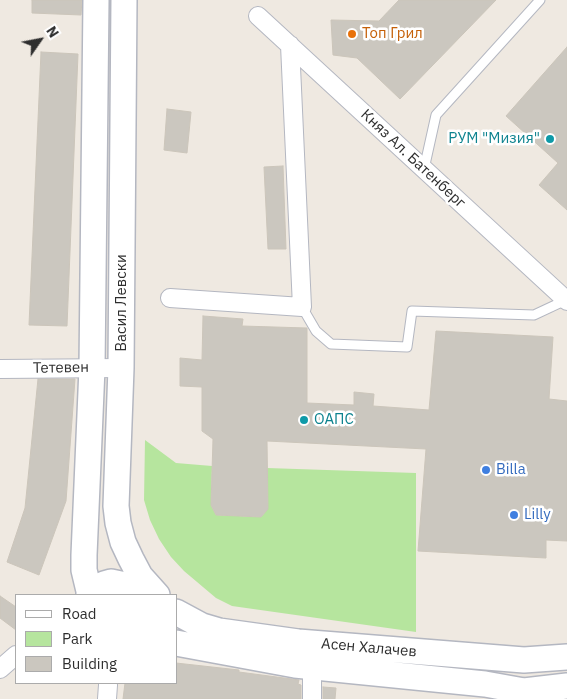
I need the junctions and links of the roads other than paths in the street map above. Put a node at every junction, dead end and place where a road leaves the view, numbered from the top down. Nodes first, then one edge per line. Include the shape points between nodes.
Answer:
1 (96, 0) edge
2 (124, 0) edge
3 (540, 0) edge
4 (258, 16) dead end
5 (290, 46) junction
6 (424, 169) junction
7 (170, 298) dead end
8 (567, 300) edge
9 (302, 307) junction
10 (92, 368) junction
11 (121, 368) junction
12 (0, 369) edge
13 (89, 594) edge
14 (90, 594) edge
15 (145, 594) edge
16 (156, 594) edge
17 (178, 613) edge
18 (178, 643) edge
19 (15, 657) edge
20 (567, 657) edge
21 (524, 660) junction
22 (312, 666) junction
23 (0, 669) edge
24 (567, 686) edge
25 (527, 695) edge
26 (312, 699) edge

1 - 10 street, Васил Левски
2 - 11 street, Васил Левски
3 - 6 lane via 436,115
4 - 5 street, Княз Ал. Батенберг
5 - 6 street, Княз Ал. Батенберг
5 - 9 street
6 - 8 street, Княз Ал. Батенберг
7 - 9 street
8 - 9 lane via 534,315 412,311 407,347 331,344 316,331
10 - 11 street, Тетевен
10 - 12 street, Тетевен
10 - 13 street, Васил Левски via 84,562
11 - 16 street, Васил Левски via 118,522 131,559 140,576
14 - 15 street via 112,582
17 - 21 street, Асен Халачев via 202,626 298,642
18 - 22 street, Асен Халачев
19 - 23 street
20 - 21 street, Асен Халачев
21 - 25 street
22 - 25 street, Асен Халачев via 485,684
22 - 26 street
24 - 25 street, Асен Халачев

